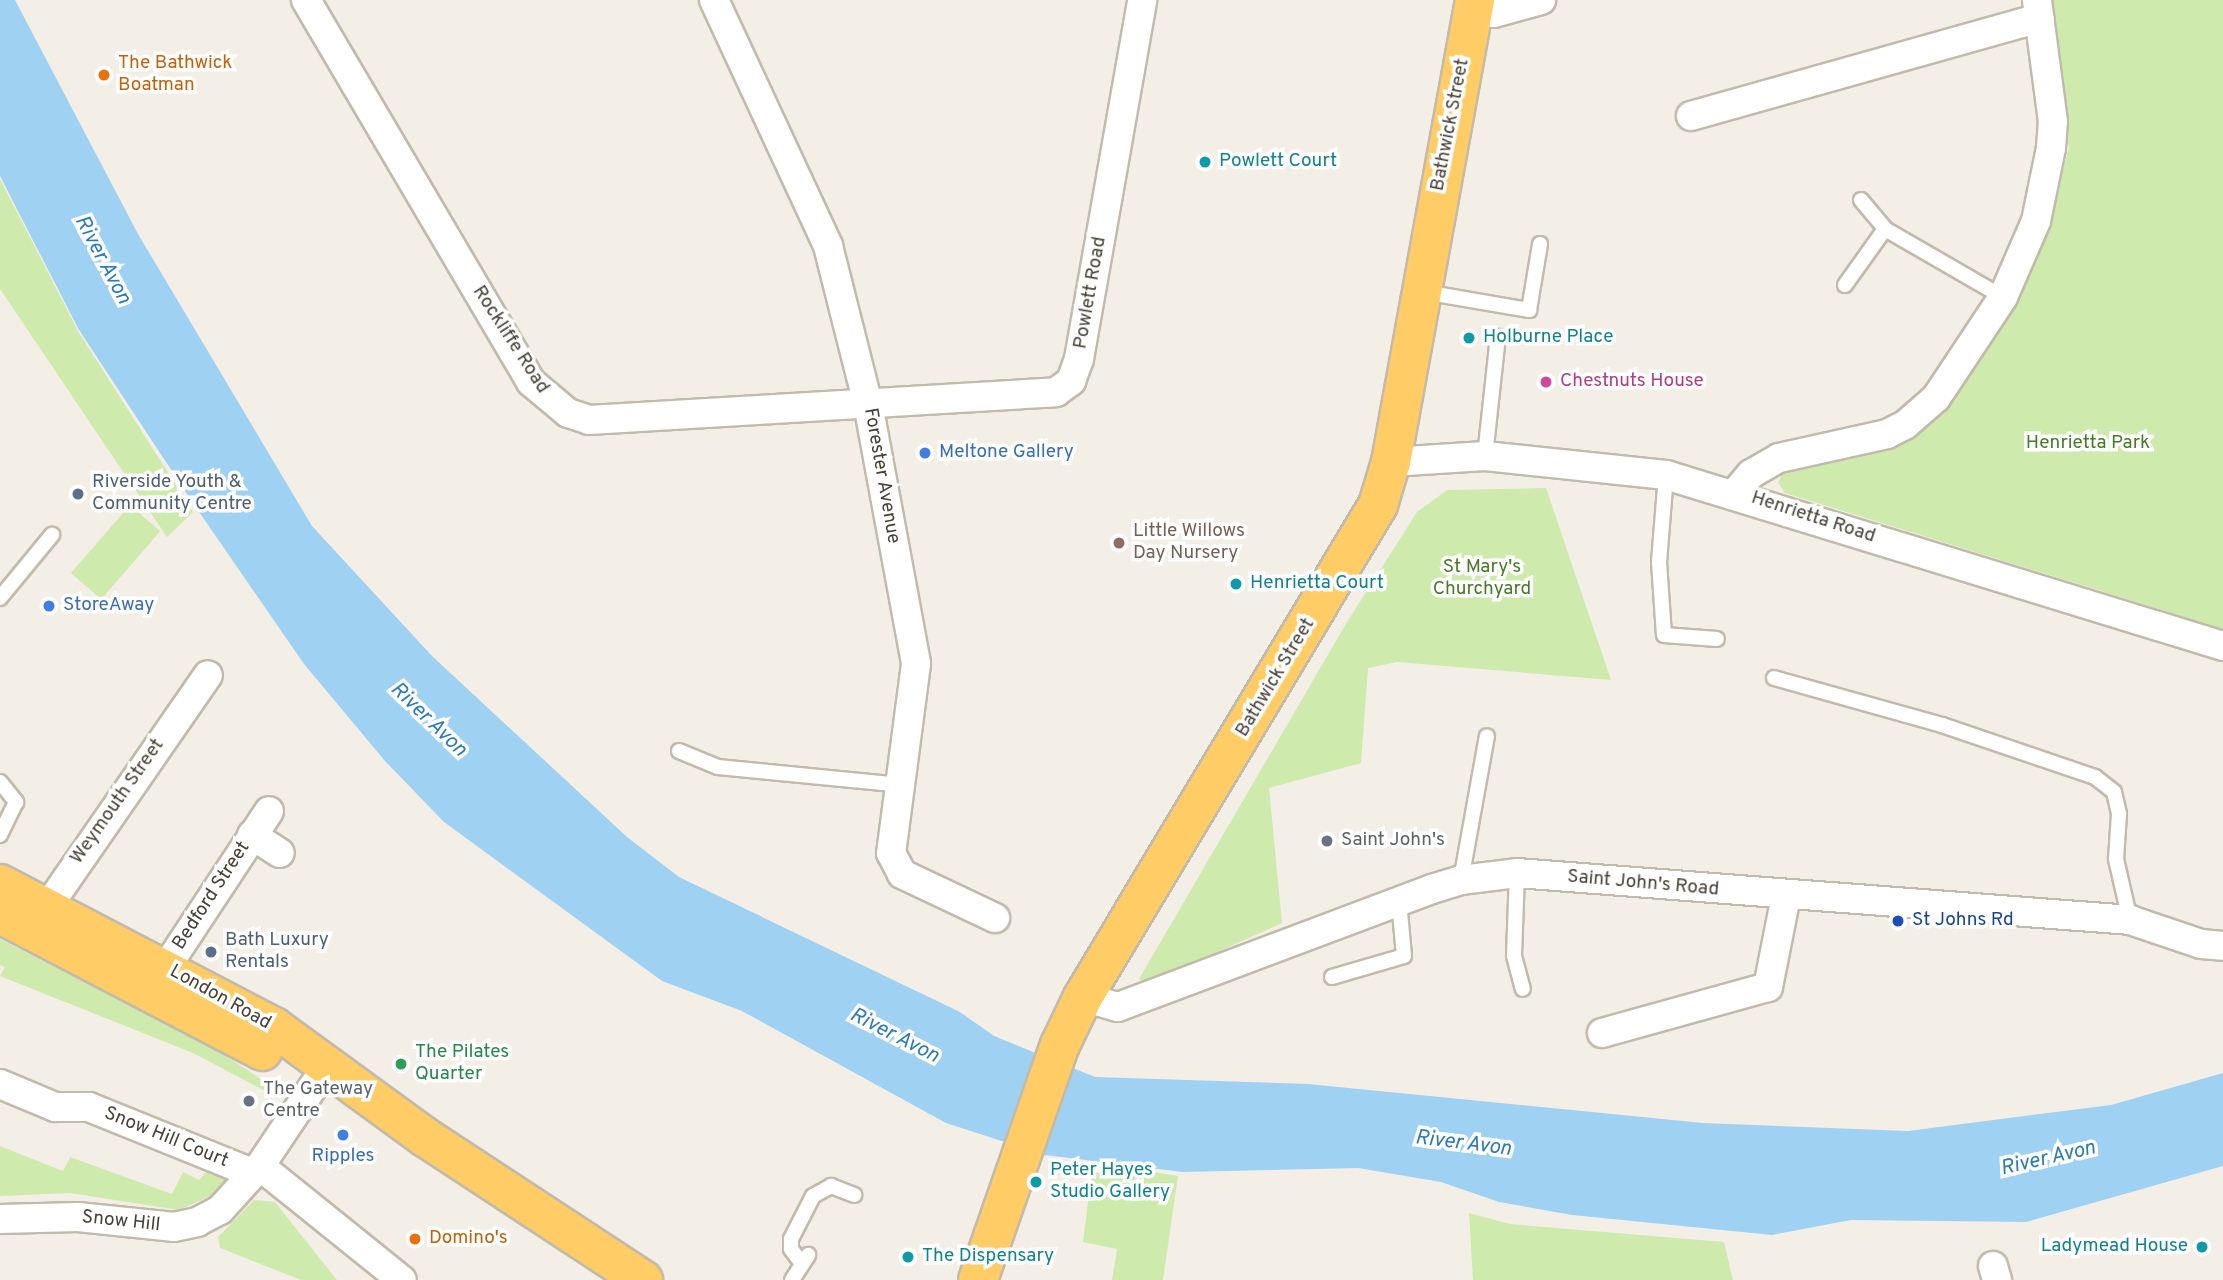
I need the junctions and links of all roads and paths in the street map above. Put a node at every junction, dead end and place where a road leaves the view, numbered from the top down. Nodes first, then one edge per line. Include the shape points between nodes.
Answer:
1 (306, 0) edge
2 (714, 0) edge
3 (1142, 0) edge
4 (1541, 0) edge
5 (1475, 4) edge
6 (2038, 9) edge
7 (1691, 116) dead end
8 (1861, 200) dead end
9 (1885, 229) junction
10 (1540, 244) dead end
11 (1845, 285) dead end
12 (1420, 291) junction
13 (2003, 297) junction
14 (1498, 337) dead end
15 (868, 404) junction
16 (1485, 456) junction
17 (1391, 462) junction
18 (1667, 475) junction
19 (1735, 493) junction
20 (52, 535) dead end
21 (0, 598) edge
22 (1717, 639) dead end
23 (2223, 646) edge
24 (208, 676) dead end
25 (1774, 678) dead end
26 (1487, 736) dead end
27 (679, 751) dead end
28 (0, 782) edge
29 (903, 785) junction
30 (269, 811) dead end
31 (0, 835) edge
32 (252, 835) junction
33 (280, 853) dead end
34 (1517, 873) junction
35 (1461, 880) junction
36 (0, 884) edge
37 (1786, 896) junction
38 (1399, 901) junction
39 (25, 918) edge
40 (995, 918) dead end
41 (2130, 920) junction
42 (2223, 946) edge
43 (1332, 977) dead end
44 (157, 980) junction
45 (1523, 989) dead end
46 (1083, 997) junction
47 (1602, 1033) dead end
48 (321, 1074) junction
49 (0, 1084) edge
50 (256, 1170) junction
51 (854, 1195) dead end
52 (0, 1219) edge
53 (990, 1238) junction
54 (626, 1276) edge
55 (402, 1280) edge
56 (792, 1280) edge
57 (966, 1280) edge
58 (978, 1280) edge

1 - 15 street, Rockliffe Road via 531,382 547,400 589,420
2 - 15 street, Forester Avenue via 828,246
3 - 15 street, Powlett Road via 1080,359 1071,380 1056,392 1035,395
4 - 5 street via 1494,13
5 - 12 highway, Bathwick Street
6 - 7 street
6 - 13 street via 2053,122 2051,148 2036,221
8 - 9 lane
9 - 11 lane
9 - 13 lane
10 - 12 lane via 1529,310
12 - 17 highway, Bathwick Street
13 - 19 street via 1936,398 1905,425 1886,434 1779,458 1751,474
14 - 16 lane
15 - 29 street, Forester Avenue via 916,664
16 - 17 street, Henrietta Road
16 - 18 street, Henrietta Road
17 - 46 highway, Bathwick Street via 1378,505 1362,533
18 - 19 street, Henrietta Road
18 - 22 lane via 1659,562 1664,635
19 - 23 street, Henrietta Road
20 - 21 lane
24 - 39 street, Weymouth Street
25 - 41 lane via 1942,725 2095,777 2114,792 2119,814 2116,859
26 - 35 lane
27 - 29 lane via 718,767
28 - 31 lane via 16,802
29 - 40 street, Forester Avenue via 891,853 902,874
30 - 32 street, Bedford Street
32 - 33 street, Bedford Street
32 - 44 street, Bedford Street
34 - 35 street, Saint John's Road
34 - 37 street, Saint John's Road
34 - 45 lane via 1514,956
35 - 38 street, Saint John's Road
36 - 39 highway, London Road
37 - 41 street, Saint John's Road
37 - 47 street via 1768,987
38 - 43 lane via 1404,956
38 - 46 street, Saint John's Road via 1118,1007
39 - 44 highway, London Road
41 - 42 street, Saint John's Road via 2201,944
44 - 48 highway, London Road
46 - 53 highway, Bathwick Street via 1060,1045
48 - 50 street, Snow Hill
48 - 54 highway, London Road via 425,1137
49 - 50 street, Snow Hill Court via 55,1107 89,1107
50 - 52 street, Snow Hill via 220,1210 174,1227 78,1217
50 - 55 street
51 - 56 lane via 831,1186 813,1196 791,1239 791,1250 805,1259
53 - 57 highway
53 - 58 highway

